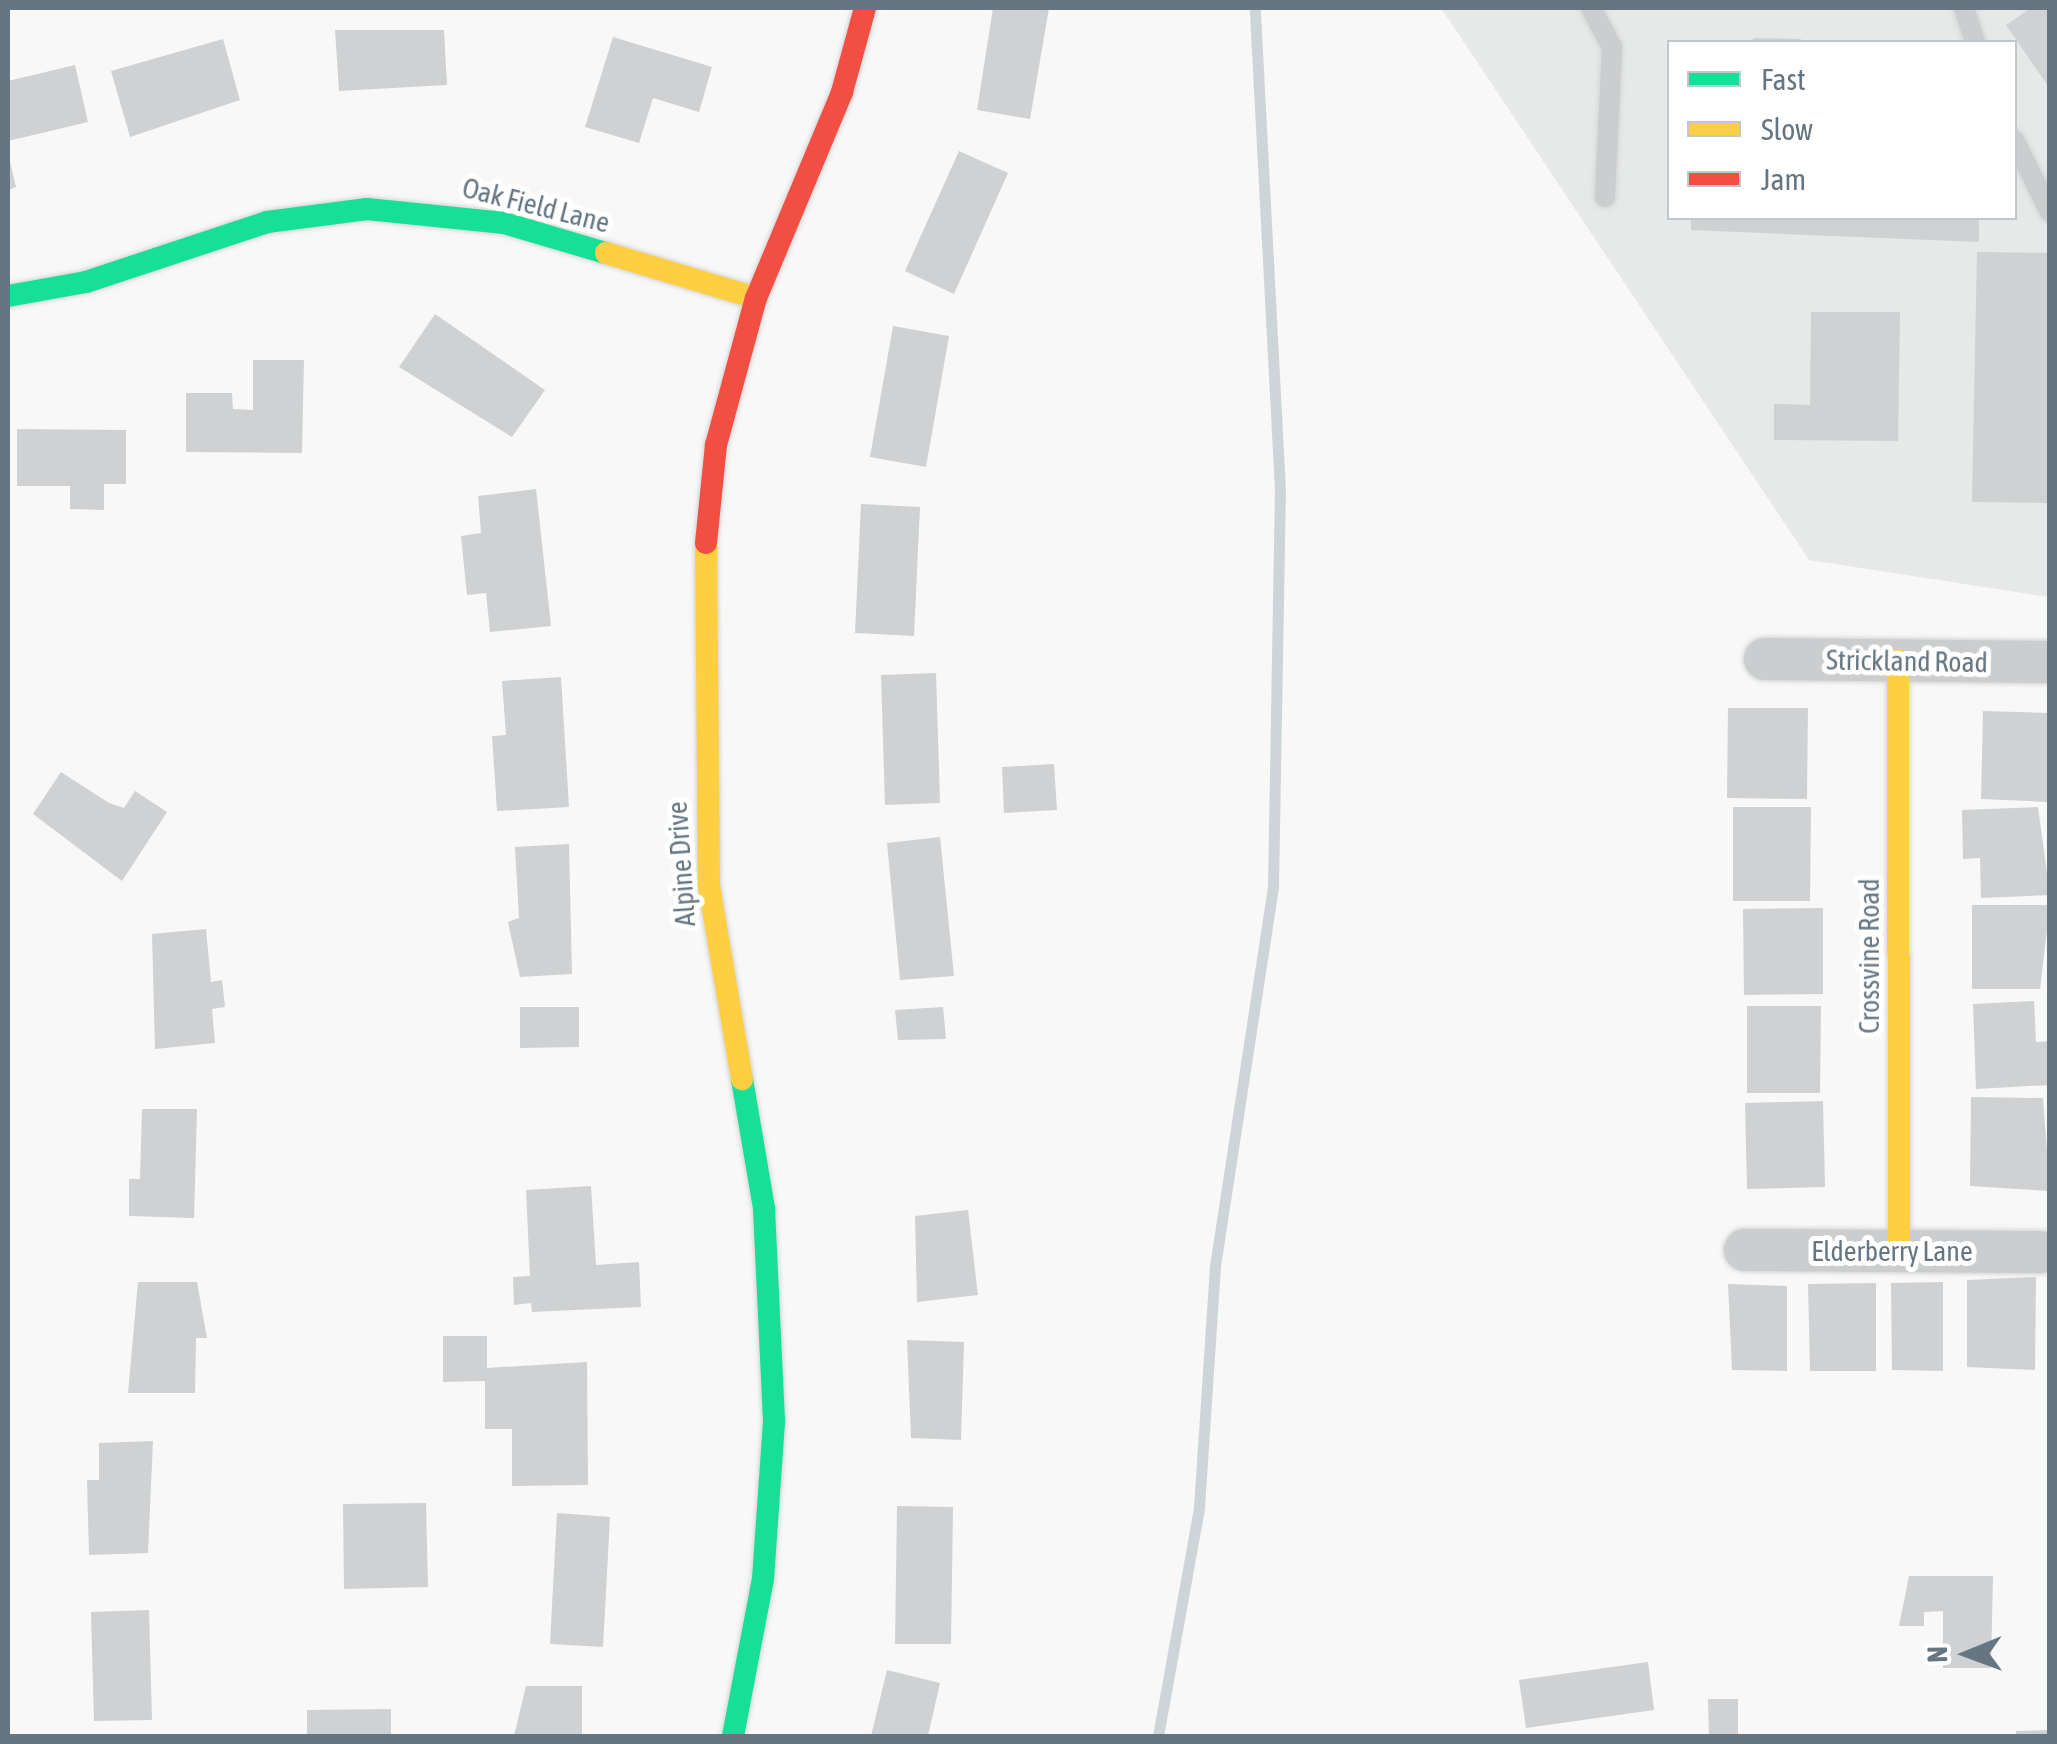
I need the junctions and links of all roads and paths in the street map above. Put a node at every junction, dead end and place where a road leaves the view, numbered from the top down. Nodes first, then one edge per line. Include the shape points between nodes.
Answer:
1 (865, 8) edge
2 (1591, 8) edge
3 (1964, 8) edge
4 (1975, 40) edge
5 (2017, 146) edge
6 (1605, 197) dead end
7 (2050, 212) edge
8 (8, 296) edge
9 (756, 298) junction
10 (1764, 659) dead end
11 (1898, 660) junction
12 (2050, 662) edge
13 (1745, 1250) dead end
14 (1900, 1250) junction
15 (2040, 1252) dead end
16 (733, 1736) edge

1 - 9 street, Alpine Drive via 842,92
2 - 6 lane via 1612,47
3 - 4 lane
5 - 7 lane
8 - 9 street, Oak Field Lane via 86,282 267,222 367,209 504,223
9 - 16 street, Alpine Drive via 716,445 701,589 709,886 764,1208 774,1421 763,1580
10 - 11 street, Strickland Road
11 - 12 street, Strickland Road
11 - 14 street, Crossvine Road
13 - 14 street, Elderberry Lane
14 - 15 street, Elderberry Lane

